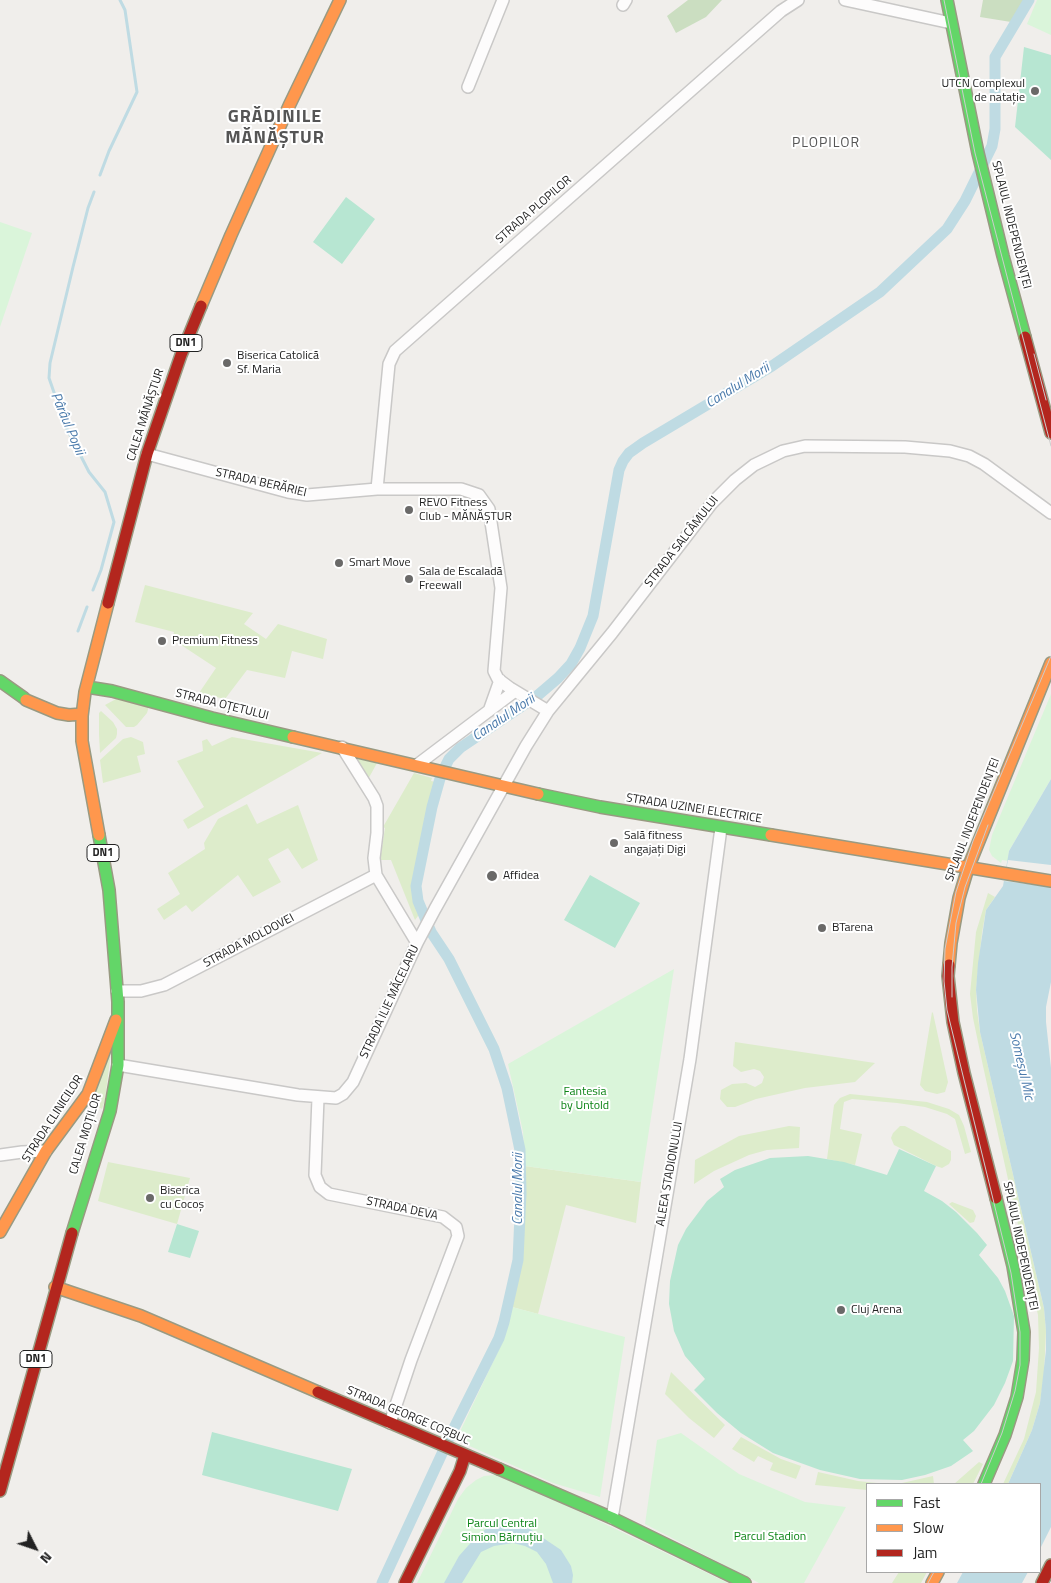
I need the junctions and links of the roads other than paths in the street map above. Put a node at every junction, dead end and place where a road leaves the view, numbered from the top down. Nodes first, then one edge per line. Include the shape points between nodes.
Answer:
1 (340, 0) edge
2 (504, 0) edge
3 (798, 0) edge
4 (846, 0) edge
5 (946, 0) edge
6 (951, 23) junction
7 (468, 87) dead end
8 (1051, 432) edge
9 (148, 454) junction
10 (377, 489) junction
11 (1051, 513) edge
12 (1051, 663) edge
13 (500, 680) junction
14 (0, 681) edge
15 (87, 687) junction
16 (519, 693) junction
17 (489, 711) junction
18 (548, 711) junction
19 (82, 715) junction
20 (347, 748) junction
21 (417, 764) junction
22 (503, 786) junction
23 (721, 828) junction
24 (968, 868) junction
25 (376, 874) junction
26 (1051, 881) edge
27 (420, 939) junction
28 (117, 991) junction
29 (118, 1016) junction
30 (118, 1065) junction
31 (318, 1098) junction
32 (46, 1152) junction
33 (0, 1155) edge
34 (0, 1232) edge
35 (55, 1287) junction
36 (390, 1423) junction
37 (465, 1455) junction
38 (984, 1483) edge
39 (0, 1491) edge
40 (612, 1518) junction
41 (1051, 1565) edge
42 (405, 1583) edge
43 (745, 1583) edge
44 (1042, 1583) edge

1 - 9 main road, CALEA MĂNĂȘTUR / DN1 via 289,106 191,330
2 - 7 street
3 - 10 street, STRADA PLOPILOR via 738,48 395,351 389,364
4 - 6 street
5 - 6 main road
6 - 8 main road, SPLAIUL INDEPENDENȚEI via 1003,256
9 - 10 street, STRADA BERĂRIEI via 288,492 308,495
9 - 15 main road, CALEA MĂNĂȘTUR / DN1
10 - 13 street, STRADA BERĂRIEI via 461,489 474,492 484,500 489,509 502,588 494,666
11 - 18 street, STRADA SALCÂMULUI via 984,464 959,453 905,447 817,445 782,451 754,465 712,503
12 - 24 main road, SPLAIUL INDEPENDENȚEI
13 - 16 street
13 - 17 street
14 - 19 main road via 25,699 57,713
15 - 19 main road, CALEA MĂNĂȘTUR / DN1
15 - 20 main road, STRADA OȚETULUI
16 - 17 street
16 - 18 street
17 - 21 street
18 - 22 street, STRADA ILIE MĂCELARU
19 - 28 main road, CALEA MOȚILOR / DN1 via 83,755 109,890
20 - 21 main road, STRADA OȚETULUI
20 - 25 street via 377,806
21 - 22 main road, STRADA UZINEI ELECTRICE
22 - 23 main road, STRADA UZINEI ELECTRICE
22 - 27 street, STRADA ILIE MĂCELARU
23 - 24 main road, STRADA UZINEI ELECTRICE
23 - 40 street, ALEEA STADIONULUI via 690,1058
24 - 26 main road, STRADA UZINEI ELECTRICE
24 - 38 main road, SPLAIUL INDEPENDENȚEI via 953,923 949,993 962,1020 980,1091 979,1129 1013,1266 1024,1345 1017,1397
25 - 27 street
25 - 28 street, STRADA MOLDOVEI via 164,985
27 - 31 street, STRADA ILIE MĂCELARU via 353,1082 336,1098
28 - 29 main road, CALEA MOȚILOR / DN1
29 - 30 main road, CALEA MOȚILOR / DN1
29 - 32 main road, STRADA CLINICILOR via 92,1087
30 - 31 street, STRADA ILIE MĂCELARU
30 - 35 main road, CALEA MOȚILOR / DN1 via 110,1111
31 - 36 street, STRADA DEVA via 315,1175 323,1190 329,1194 443,1217 456,1227 458,1236
32 - 33 street
32 - 34 main road, STRADA CLINICILOR
35 - 36 main road, STRADA GEORGE COȘBUC via 141,1316
35 - 39 main road, CALEA MOȚILOR / DN1
36 - 37 main road, STRADA GEORGE COȘBUC
37 - 40 main road, STRADA GEORGE COȘBUC
37 - 42 main road
40 - 43 main road, STRADA GEORGE COȘBUC
41 - 44 main road

